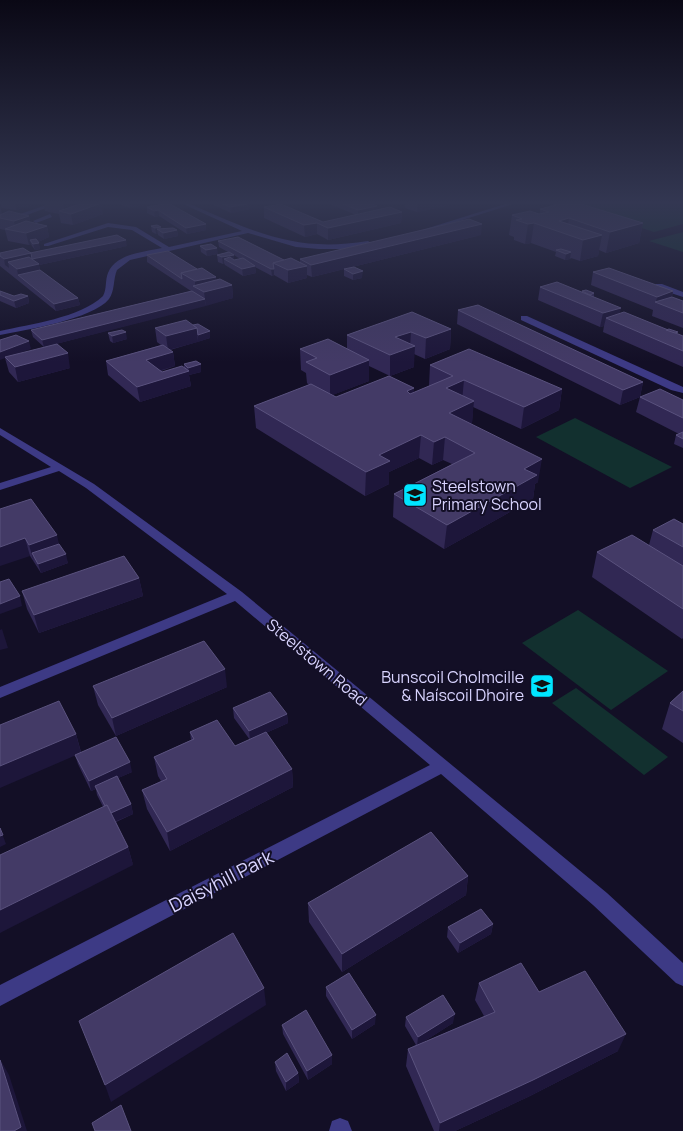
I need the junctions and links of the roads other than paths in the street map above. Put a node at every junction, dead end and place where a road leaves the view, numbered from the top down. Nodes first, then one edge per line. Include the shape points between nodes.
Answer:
1 (133, 257) edge
2 (650, 283) edge
3 (683, 295) edge
4 (524, 318) dead end
5 (0, 333) edge
6 (683, 390) edge
7 (0, 431) edge
8 (58, 468) junction
9 (0, 487) edge
10 (237, 595) junction
11 (0, 693) edge
12 (442, 766) junction
13 (683, 976) edge
14 (0, 996) edge

1 - 5 street via 117,264 110,274 108,295 100,304
2 - 3 street
4 - 6 street
7 - 8 street, Steelstown Road
8 - 9 street
8 - 10 street, Steelstown Road via 90,486
10 - 11 street
10 - 12 street, Steelstown Road
12 - 13 street, Steelstown Road via 600,899
12 - 14 street, Daisyhill Park

